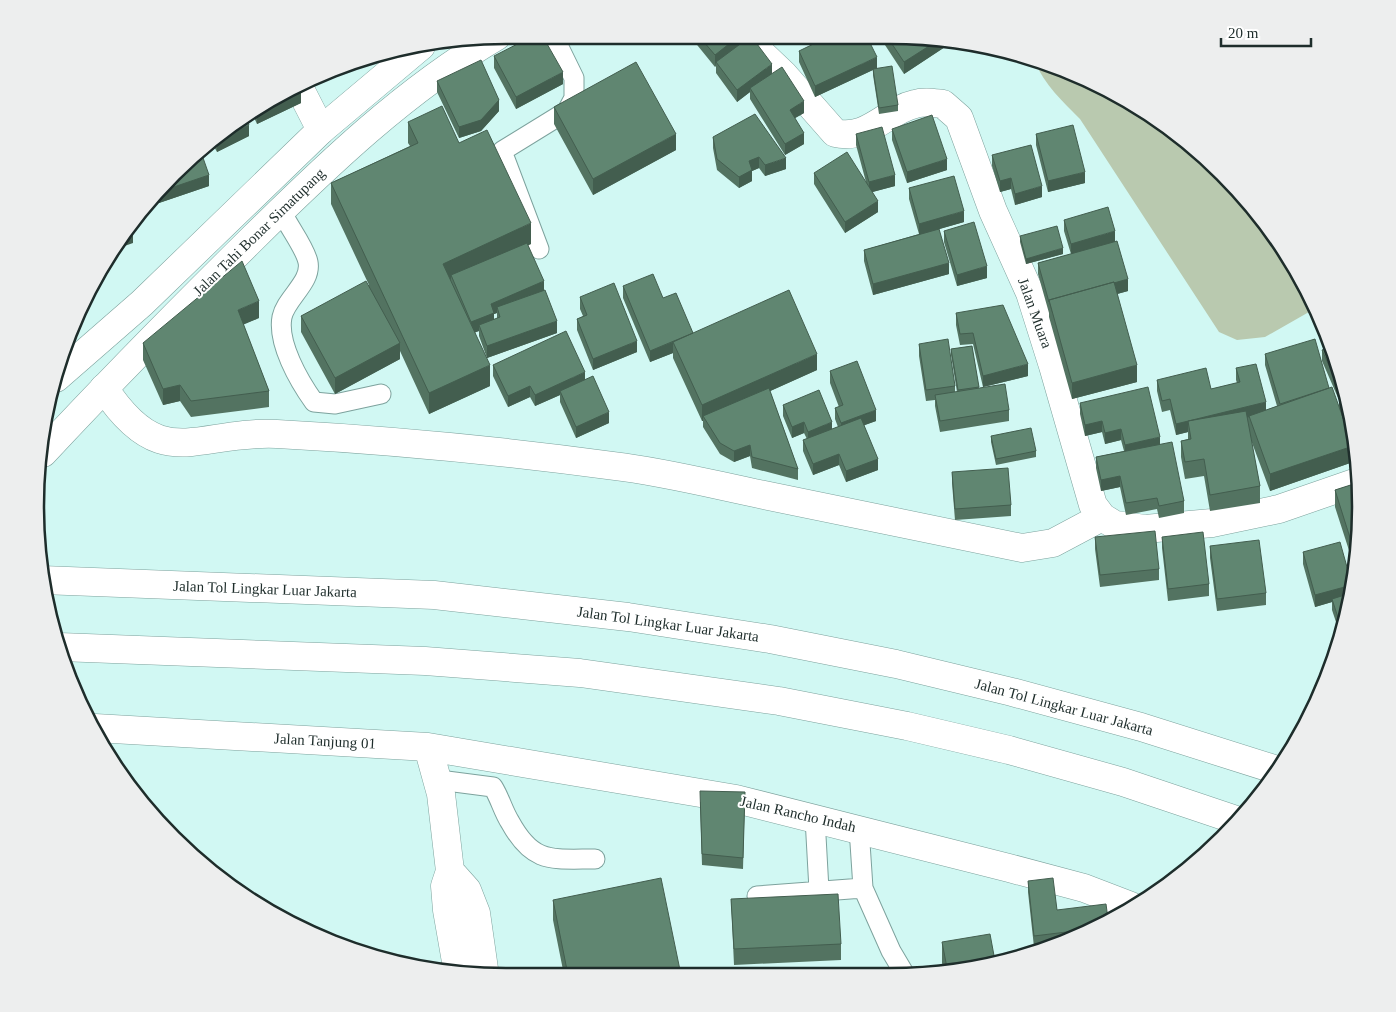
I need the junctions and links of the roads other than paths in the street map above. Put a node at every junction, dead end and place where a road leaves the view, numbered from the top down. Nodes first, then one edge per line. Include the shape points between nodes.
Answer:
1 (557, 44) edge
2 (751, 44) edge
3 (483, 45) edge
4 (411, 54) edge
5 (301, 91) edge
6 (321, 130) junction
7 (281, 210) junction
8 (539, 249) dead end
9 (64, 371) edge
10 (104, 388) junction
11 (381, 394) dead end
12 (48, 445) edge
13 (1351, 484) edge
14 (1102, 517) junction
15 (50, 580) edge
16 (66, 647) edge
17 (101, 728) edge
18 (428, 747) junction
19 (1270, 768) edge
20 (439, 780) junction
21 (815, 818) junction
22 (1231, 818) edge
23 (859, 828) junction
24 (595, 859) dead end
25 (450, 870) junction
26 (863, 888) junction
27 (819, 890) junction
28 (757, 896) edge
29 (1125, 904) edge
30 (457, 965) edge
31 (484, 967) edge
32 (901, 968) edge

1 - 8 lane via 574,78 574,98 567,111 502,151
2 - 14 main road, Jalan Muara via 835,132 847,136 859,132 915,104 943,104 959,118 993,211 1030,293 1093,505
3 - 7 main road, Jalan Tahi Bonar Simatupang via 427,84 346,148
4 - 6 main road, Jalan Tahi Bonar Simatupang
5 - 6 main road
6 - 9 main road, Jalan Tahi Bonar Simatupang via 149,296
7 - 10 main road, Jalan Tahi Bonar Simatupang
7 - 11 lane via 308,263 305,277 282,316 282,335 298,380 314,402 335,404
10 - 12 main road, Jalan Tahi Bonar Simatupang
10 - 14 main road via 115,406 143,432 178,443 274,434 616,466 1022,548 1053,543
13 - 14 main road via 1279,509 1212,523 1145,529 1115,525
15 - 19 main road, Jalan Tol Lingkar Luar Jakarta via 434,595 628,616 896,664 1141,727
16 - 22 main road via 425,662 580,673 779,701 1009,750 1123,782
17 - 18 main road, Jalan Tanjung 01
18 - 20 main road
18 - 21 main road, Jalan Rancho Indah via 736,799
20 - 24 lane via 493,787 509,822 526,848 549,859
20 - 25 main road
21 - 23 main road, Jalan Rancho Indah
21 - 27 lane
23 - 26 lane
23 - 29 main road, Jalan Rancho Indah via 1084,888
25 - 30 main road via 445,886
25 - 31 main road via 467,890 476,913
26 - 27 lane
26 - 32 lane
27 - 28 lane

